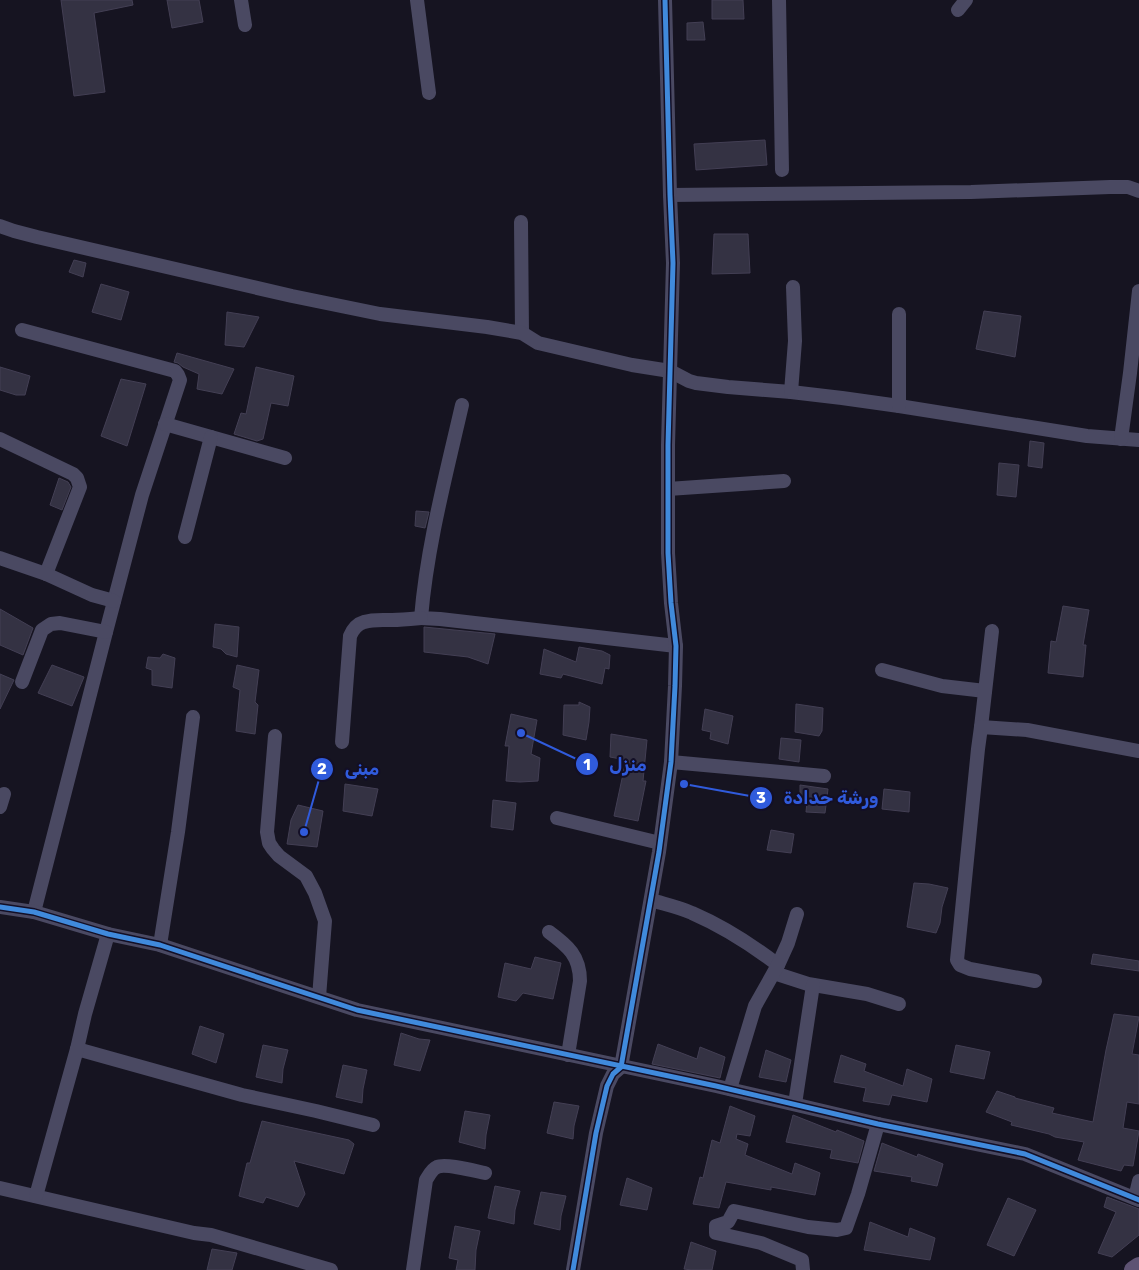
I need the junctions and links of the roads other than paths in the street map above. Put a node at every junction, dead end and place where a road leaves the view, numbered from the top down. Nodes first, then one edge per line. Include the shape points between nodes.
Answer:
1 (241, 0) edge
2 (417, 0) edge
3 (665, 0) edge
4 (779, 0) edge
5 (245, 25) dead end
6 (429, 94) dead end
7 (782, 170) dead end
8 (1139, 191) edge
9 (670, 195) junction
10 (521, 222) dead end
11 (0, 226) edge
12 (793, 287) dead end
13 (1139, 291) edge
14 (899, 314) dead end
15 (22, 330) dead end
16 (522, 333) junction
17 (670, 371) junction
18 (792, 392) junction
19 (462, 404) dead end
20 (899, 406) junction
21 (165, 424) junction
22 (212, 437) junction
23 (0, 439) edge
24 (1121, 439) junction
25 (1139, 440) edge
26 (285, 458) dead end
27 (784, 481) dead end
28 (668, 489) junction
29 (185, 538) dead end
30 (0, 558) edge
31 (46, 574) junction
32 (114, 601) junction
33 (421, 618) junction
34 (106, 632) junction
35 (992, 632) dead end
36 (676, 646) junction
37 (882, 670) dead end
38 (22, 682) dead end
39 (985, 691) junction
40 (193, 717) dead end
41 (981, 727) junction
42 (275, 736) dead end
43 (342, 742) dead end
44 (1139, 751) edge
45 (671, 762) junction
46 (824, 776) dead end
47 (557, 818) dead end
48 (660, 843) junction
49 (651, 900) junction
50 (0, 907) edge
51 (34, 912) junction
52 (797, 914) dead end
53 (549, 932) dead end
54 (108, 934) junction
55 (160, 944) junction
56 (776, 969) junction
57 (1035, 981) dead end
58 (813, 985) junction
59 (320, 997) junction
60 (899, 1004) dead end
61 (77, 1049) junction
62 (568, 1055) junction
63 (621, 1066) junction
64 (730, 1089) junction
65 (795, 1104) junction
66 (878, 1124) junction
67 (374, 1125) dead end
68 (485, 1173) dead end
69 (1139, 1181) edge
70 (0, 1188) edge
71 (36, 1196) junction
72 (1137, 1199) edge
73 (1139, 1266) edge
74 (331, 1270) edge
75 (413, 1270) edge
76 (573, 1270) edge
77 (803, 1270) edge
78 (1133, 1270) edge

1 - 5 street
2 - 6 street
3 - 9 street
4 - 7 street
8 - 9 street via 1128,186 953,192
9 - 17 street via 673,263
10 - 16 street
11 - 16 street via 371,312
12 - 18 street via 795,340
13 - 24 street
14 - 20 street
15 - 21 street via 175,371 180,380
16 - 17 street via 544,345
17 - 18 street via 696,383
17 - 28 street
18 - 20 street
19 - 33 street via 423,590
20 - 24 street
21 - 22 street
21 - 32 street
22 - 26 street
22 - 29 street
23 - 31 street via 72,474 80,486
24 - 25 street
27 - 28 street
28 - 36 street via 668,553
30 - 31 street
31 - 32 street via 92,595
32 - 34 street
33 - 36 street
33 - 43 street via 375,620 359,624 352,631
34 - 38 street via 51,624 42,630
34 - 51 street
35 - 39 street
36 - 45 street
37 - 39 street via 942,686
39 - 41 street
40 - 55 street
41 - 44 street via 1027,730
41 - 57 street via 957,960 970,970
42 - 59 street via 269,843 279,856 306,876 322,910 325,921
45 - 46 street
45 - 48 street
47 - 48 street
48 - 49 street
49 - 56 street via 706,920 747,943
49 - 63 street
50 - 51 street
51 - 54 street
52 - 56 street
53 - 62 street via 574,954 580,974
54 - 55 street
54 - 61 street
55 - 59 street
56 - 58 street
56 - 64 street via 755,1006
58 - 60 street via 867,994
58 - 65 street
59 - 62 street via 357,1010
61 - 67 street via 242,1095
61 - 71 street
62 - 63 street
63 - 64 street
63 - 76 street via 607,1086
64 - 65 street
65 - 66 street
66 - 72 street via 1025,1154
66 - 77 street via 846,1228 808,1227 734,1212 728,1222 716,1226 716,1233 761,1243 802,1260
68 - 75 street via 445,1166 433,1170 426,1180
69 - 72 street
70 - 71 street
71 - 74 street via 211,1235
73 - 78 main road

